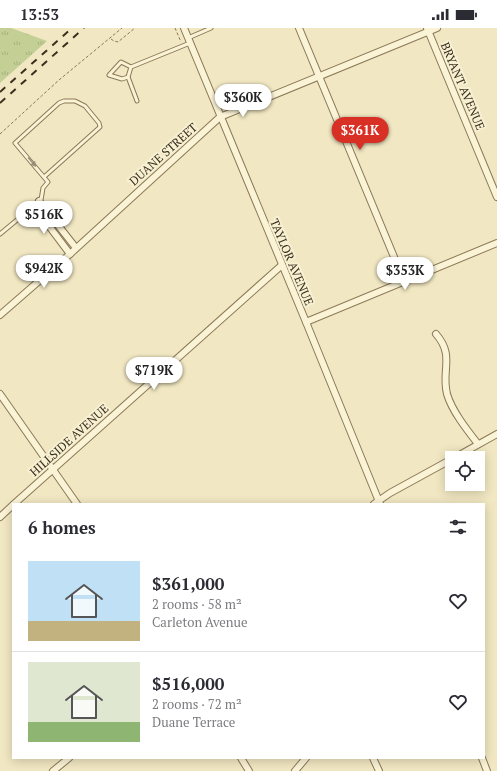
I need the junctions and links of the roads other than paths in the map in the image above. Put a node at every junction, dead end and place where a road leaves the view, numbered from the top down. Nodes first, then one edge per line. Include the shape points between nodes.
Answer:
1 (184, 28) edge
2 (211, 28) edge
3 (298, 28) edge
4 (437, 28) edge
5 (428, 30) edge
6 (189, 40) junction
7 (131, 67) junction
8 (319, 76) junction
9 (128, 77) junction
10 (137, 101) dead end
11 (220, 117) junction
12 (44, 177) junction
13 (497, 197) edge
14 (40, 201) junction
15 (34, 206) junction
16 (0, 234) edge
17 (497, 243) edge
18 (76, 248) junction
19 (70, 254) junction
20 (282, 265) junction
21 (404, 282) junction
22 (0, 315) edge
23 (306, 322) junction
24 (436, 334) dead end
25 (0, 394) edge
26 (497, 434) edge
27 (478, 444) junction
28 (466, 451) edge
29 (445, 462) edge
30 (53, 469) junction
31 (15, 503) edge
32 (76, 503) edge
33 (378, 503) edge
34 (12, 506) edge
35 (0, 516) edge
36 (68, 759) edge
37 (242, 759) edge
38 (305, 759) edge
39 (373, 759) edge
40 (482, 759) edge
41 (54, 771) edge
42 (249, 771) edge
43 (294, 771) edge
44 (378, 771) edge
45 (487, 771) edge

1 - 6 street, TAYLOR AVENUE
2 - 6 lane
3 - 8 street
4 - 5 street, DUANE STREET
5 - 8 street, DUANE STREET
5 - 13 street, BRYANT AVENUE
6 - 7 lane via 183,46
6 - 11 street, TAYLOR AVENUE
7 - 9 lane
7 - 9 lane via 122,62 109,75 122,79
8 - 11 street, DUANE STREET
8 - 21 street
9 - 10 lane
11 - 18 street, DUANE STREET
11 - 20 street, TAYLOR AVENUE
12 -> 12 lane via 100,127 85,106 75,101 58,103 15,143
12 - 14 lane via 48,182 43,188
14 - 15 lane
14 - 18 street
15 - 16 lane
15 - 19 street
17 - 21 street
18 - 19 street, DUANE STREET
19 - 22 street, DUANE STREET
20 - 23 street, TAYLOR AVENUE
20 - 30 street, HILLSIDE AVENUE
21 - 23 street
23 - 33 street, TAYLOR AVENUE
24 - 27 street via 447,354 448,396 459,418
25 - 30 street
26 - 27 street
27 - 28 street
29 - 33 street via 390,493
30 - 31 street, HILLSIDE AVENUE
30 - 32 street
34 - 35 street, HILLSIDE AVENUE
36 - 41 street
37 - 42 street
38 - 43 street
39 - 44 street
40 - 45 street

